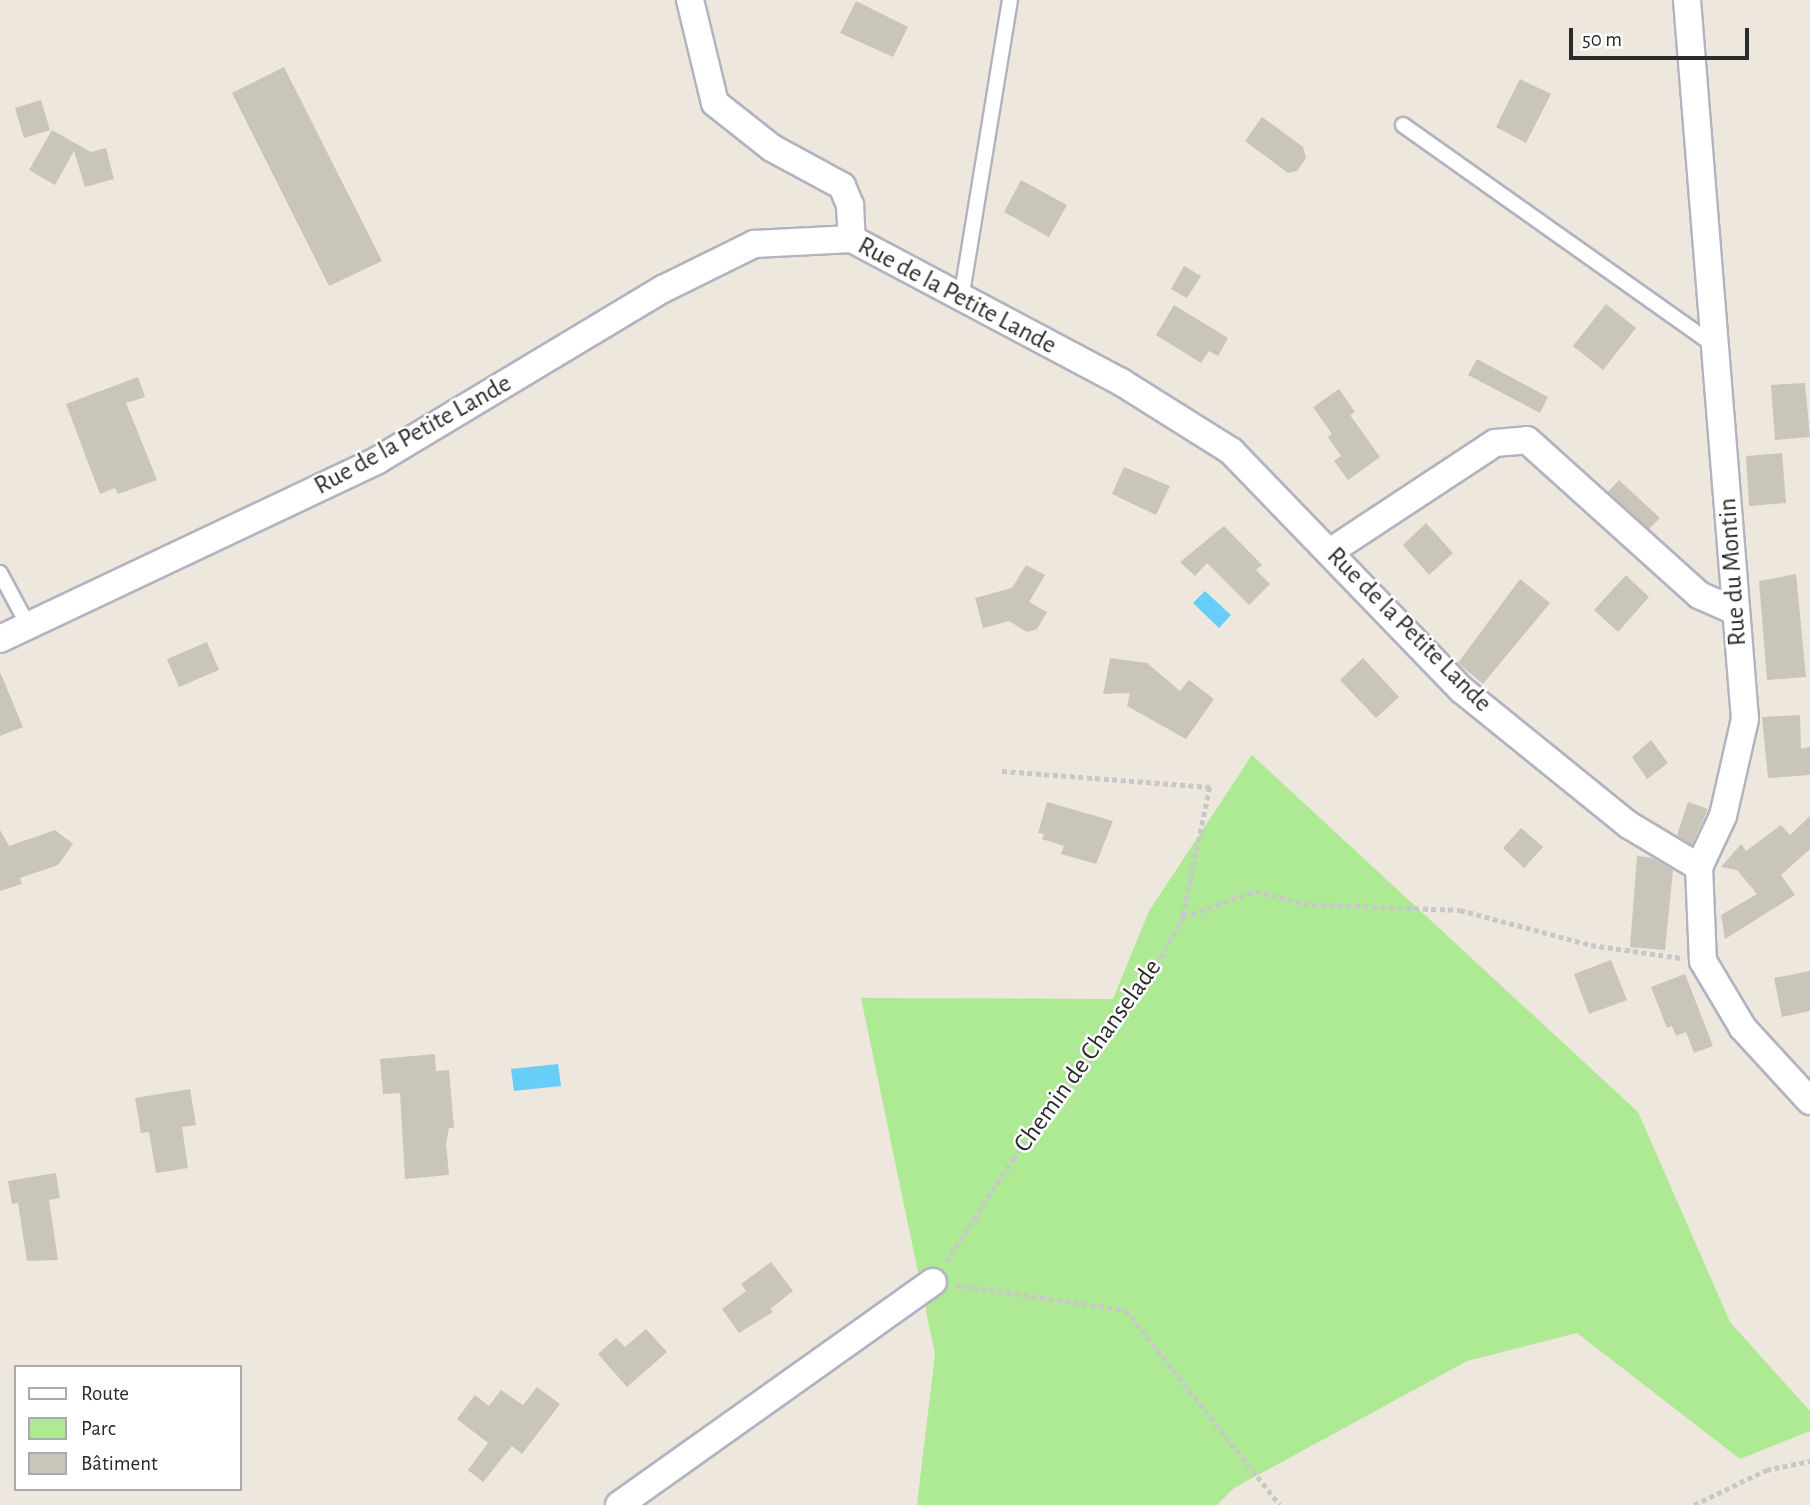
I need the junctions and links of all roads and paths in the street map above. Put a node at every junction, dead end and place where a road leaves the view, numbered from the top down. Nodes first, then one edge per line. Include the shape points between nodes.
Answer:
1 (690, 0) edge
2 (1010, 0) edge
3 (1687, 0) edge
4 (1403, 125) dead end
5 (852, 239) junction
6 (961, 299) junction
7 (1715, 346) junction
8 (1331, 551) junction
9 (0, 573) edge
10 (1735, 611) junction
11 (29, 627) junction
12 (0, 639) edge
13 (1002, 771) dead end
14 (1699, 867) junction
15 (1183, 917) junction
16 (1703, 961) junction
17 (1810, 1101) edge
18 (933, 1282) junction
19 (1810, 1461) edge
20 (620, 1505) edge
21 (1280, 1505) edge
22 (1694, 1505) edge

1 - 5 street via 715,103 761,141 842,186 850,205
2 - 6 lane
3 - 7 street, Rue du Montin
4 - 7 lane
5 - 6 street, Rue de la Petite Lande
5 - 11 street, Rue de la Petite Lande via 754,244 663,289 378,460
6 - 8 street, Rue de la Petite Lande via 1121,382 1231,451
7 - 10 street, Rue du Montin
8 - 10 street via 1494,443 1527,440 1699,595
8 - 14 street, Rue de la Petite Lande via 1462,690 1629,825
9 - 11 lane
10 - 14 street, Rue du Montin via 1745,719 1723,816
11 - 12 street, Rue de la Petite Lande
13 - 15 path, Chemin de Chanselade via 1210,787
14 - 16 street, Rue du Montin
15 - 16 path via 1255,891 1304,904 1460,910 1591,945
15 - 18 path, Chemin de Chanselade via 1144,988 1013,1159
16 - 17 street, Rue du Montin via 1742,1028
18 - 20 street
18 - 21 path via 1126,1310
19 - 22 path via 1766,1470

